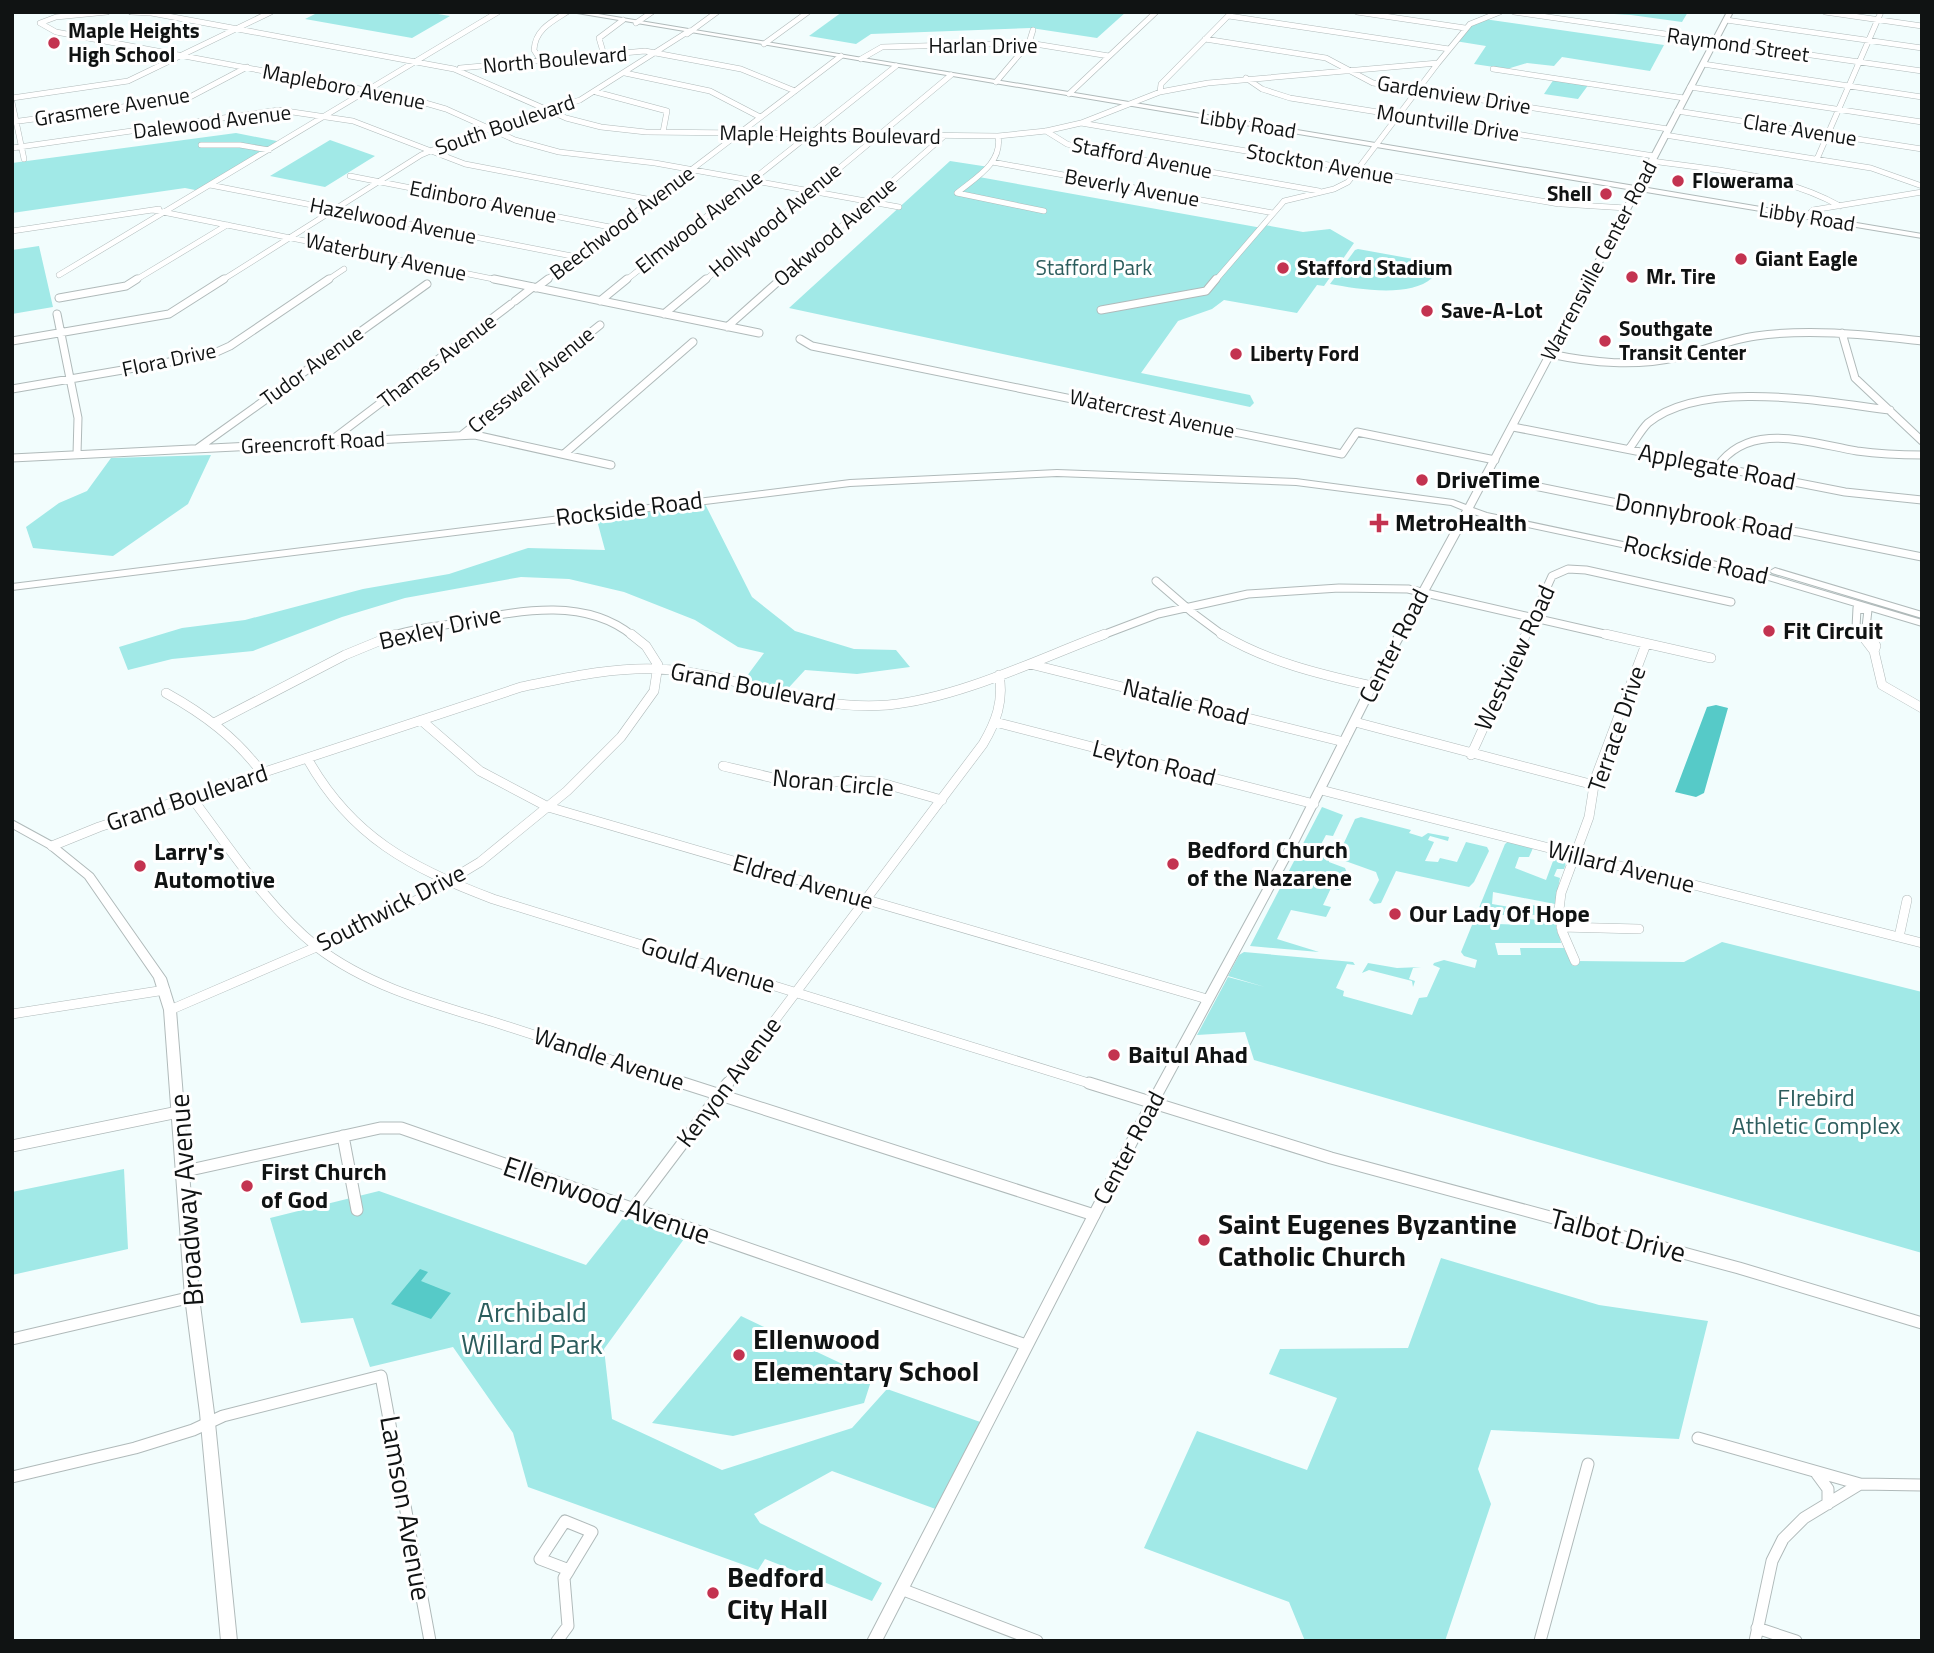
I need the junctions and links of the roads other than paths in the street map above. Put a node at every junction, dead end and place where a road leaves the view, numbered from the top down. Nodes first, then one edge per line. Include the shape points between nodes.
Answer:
1 (107, 12) edge
2 (131, 12) edge
3 (146, 12) edge
4 (271, 12) edge
5 (498, 12) edge
6 (567, 12) edge
7 (575, 12) edge
8 (652, 12) edge
9 (717, 12) edge
10 (808, 12) edge
11 (1156, 12) edge
12 (1357, 12) edge
13 (1500, 12) edge
14 (1514, 12) edge
15 (1730, 12) edge
16 (1825, 12) edge
17 (1881, 12) edge
18 (155, 14) junction
19 (1231, 14) edge
20 (622, 20) junction
21 (1726, 20) junction
22 (1878, 20) junction
23 (636, 23) junction
24 (1922, 26) edge
25 (236, 28) junction
26 (1465, 28) junction
27 (1033, 30) dead end
28 (689, 32) junction
29 (1205, 39) junction
30 (1869, 40) junction
31 (1715, 41) junction
32 (1029, 43) junction
33 (764, 44) junction
34 (1922, 48) edge
35 (1449, 49) junction
36 (656, 53) junction
37 (180, 55) junction
38 (604, 55) junction
39 (841, 56) junction
40 (1108, 56) junction
41 (861, 60) junction
42 (418, 61) junction
43 (541, 61) junction
44 (1859, 62) junction
45 (1438, 63) junction
46 (1703, 64) junction
47 (896, 66) junction
48 (247, 67) junction
49 (454, 69) junction
50 (1493, 69) dead end
51 (1348, 71) junction
52 (1922, 71) edge
53 (625, 73) junction
54 (951, 75) junction
55 (1246, 78) junction
56 (996, 82) junction
57 (1849, 86) junction
58 (1690, 87) junction
59 (368, 90) junction
60 (1419, 90) junction
61 (795, 91) junction
62 (596, 92) junction
63 (1160, 92) junction
64 (1069, 94) junction
65 (1922, 97) edge
66 (1684, 98) junction
67 (12, 100) edge
68 (1129, 104) junction
69 (1838, 110) junction
70 (547, 111) junction
71 (1677, 111) junction
72 (1399, 115) junction
73 (325, 116) junction
74 (760, 117) junction
75 (14, 122) edge
76 (1922, 122) edge
77 (1081, 123) junction
78 (489, 129) junction
79 (1046, 131) junction
80 (663, 132) junction
81 (1666, 132) junction
82 (739, 134) junction
83 (1828, 134) junction
84 (808, 135) junction
85 (877, 135) junction
86 (944, 136) junction
87 (998, 136) junction
88 (201, 145) dead end
89 (1378, 145) junction
90 (21, 147) junction
91 (12, 148) edge
92 (1922, 149) edge
93 (269, 150) junction
94 (427, 152) junction
95 (1653, 158) junction
96 (24, 159) dead end
97 (1817, 159) junction
98 (992, 162) junction
99 (692, 170) junction
100 (1358, 170) junction
101 (350, 176) dead end
102 (751, 180) junction
103 (377, 181) junction
104 (210, 185) junction
105 (1922, 186) edge
106 (1636, 188) junction
107 (809, 191) junction
108 (1325, 191) junction
109 (1922, 192) edge
110 (652, 200) junction
111 (869, 202) junction
112 (176, 206) junction
113 (1840, 206) junction
114 (899, 207) dead end
115 (1626, 208) junction
116 (334, 209) junction
117 (153, 210) junction
118 (1044, 211) dead end
119 (165, 212) junction
120 (1273, 213) junction
121 (1806, 217) junction
122 (227, 225) junction
123 (615, 228) junction
124 (12, 231) edge
125 (1922, 236) edge
126 (291, 237) junction
127 (577, 257) junction
128 (344, 269) dead end
129 (60, 275) dead end
130 (427, 284) dead end
131 (534, 287) junction
132 (59, 298) dead end
133 (600, 301) junction
134 (513, 303) joint
135 (1101, 310) dead end
136 (57, 314) dead end
137 (664, 314) junction
138 (600, 324) dead end
139 (727, 327) junction
140 (60, 333) junction
141 (759, 333) dead end
142 (1842, 333) junction
143 (800, 340) dead end
144 (12, 341) edge
145 (1922, 341) edge
146 (693, 342) dead end
147 (1550, 354) junction
148 (70, 380) junction
149 (12, 389) edge
150 (1890, 410) junction
151 (1513, 427) junction
152 (462, 435) junction
153 (1922, 441) edge
154 (329, 442) junction
155 (198, 448) junction
156 (1629, 449) junction
157 (77, 454) junction
158 (564, 454) junction
159 (1922, 455) edge
160 (12, 458) edge
161 (1495, 460) junction
162 (611, 465) dead end
163 (1717, 467) junction
164 (1486, 476) junction
165 (1922, 500) edge
166 (1468, 509) junction
167 (1922, 557) edge
168 (1156, 581) dead end
169 (12, 587) edge
170 (1422, 592) junction
171 (1731, 602) dead end
172 (1865, 603) junction
173 (1186, 608) junction
174 (1922, 615) edge
175 (1533, 618) junction
176 (1922, 623) edge
177 (1647, 644) junction
178 (1712, 658) dead end
179 (1028, 664) junction
180 (658, 669) junction
181 (999, 676) junction
182 (1372, 686) junction
183 (166, 693) dead end
184 (1922, 708) edge
185 (421, 720) junction
186 (216, 722) junction
187 (995, 722) junction
188 (1355, 722) junction
189 (1344, 742) junction
190 (1471, 755) junction
191 (307, 758) junction
192 (723, 766) dead end
193 (262, 773) junction
194 (1594, 785) junction
195 (1321, 790) junction
196 (191, 797) junction
197 (942, 800) junction
198 (1314, 804) junction
199 (548, 807) junction
200 (12, 823) edge
201 (52, 846) junction
202 (1574, 855) junction
203 (448, 882) junction
204 (865, 900) junction
205 (1907, 900) dead end
206 (1561, 927) junction
207 (1639, 929) dead end
208 (1899, 937) junction
209 (1922, 943) edge
210 (317, 946) junction
211 (1575, 961) dead end
212 (165, 990) junction
213 (797, 992) junction
214 (1207, 999) junction
215 (170, 1010) junction
216 (12, 1014) edge
217 (721, 1094) junction
218 (1153, 1101) junction
219 (178, 1112) junction
220 (343, 1136) junction
221 (12, 1146) edge
222 (181, 1172) junction
223 (633, 1209) junction
224 (357, 1210) dead end
225 (1094, 1215) junction
226 (192, 1297) junction
227 (1922, 1324) edge
228 (12, 1339) edge
229 (1026, 1345) junction
230 (207, 1423) junction
231 (1698, 1438) dead end
232 (1588, 1464) dead end
233 (1816, 1473) junction
234 (12, 1478) edge
235 (1860, 1484) junction
236 (1922, 1485) edge
237 (1828, 1504) junction
238 (569, 1570) dead end
239 (901, 1589) junction
240 (1756, 1634) edge
241 (229, 1641) edge
242 (429, 1641) edge
243 (557, 1641) edge
244 (874, 1641) edge
245 (1037, 1641) edge
246 (1540, 1641) edge
247 (1796, 1641) edge

1 - 37 street, Mapleboro Avenue via 56,17 40,24 54,32
2 - 18 street
3 - 18 street, Maple Heights Boulevard
4 - 25 street
5 - 42 street
6 - 43 street via 537,35 534,50
7 - 20 main road, Libby Road
8 - 23 street
9 - 28 street, South Boulevard
10 - 33 street
11 - 40 street
12 - 26 street
13 - 26 street via 1477,18
14 - 31 street, Raymond Street
15 - 21 main road, Warrensville Center Road
16 - 22 street
17 - 22 street
18 - 25 street, Maple Heights Boulevard
19 - 29 street
19 - 35 street
20 - 23 main road, Libby Road
20 - 38 street via 599,38
21 - 30 street
21 - 31 main road, Warrensville Center Road
22 - 24 street
22 - 30 street
23 - 28 main road, Libby Road
25 - 37 street
25 - 42 street, Maple Heights Boulevard
26 - 35 street
27 - 32 street
28 - 33 main road, Libby Road
28 - 36 street, South Boulevard
29 - 51 street, Gardenview Drive via 1326,58
29 - 63 street via 1161,84
30 - 34 street
30 - 44 street
31 - 44 street, Raymond Street
31 - 46 main road, Warrensville Center Road
32 - 40 street, Harlan Drive
32 - 41 street, Harlan Drive via 882,47
32 - 56 street
33 - 39 main road, Libby Road
35 - 45 street
36 - 38 street, North Boulevard
36 - 53 street, South Boulevard
36 - 61 street, North Boulevard via 741,69
37 - 48 street, Mapleboro Avenue
37 - 67 street via 123,83
38 - 43 street, North Boulevard
39 - 41 main road, Libby Road
39 - 61 street, Beechwood Avenue
40 - 64 street
41 - 47 main road, Libby Road
42 - 49 street, Maple Heights Boulevard
42 - 59 street
43 - 49 street, North Boulevard
44 - 52 street, Raymond Street
44 - 57 street
45 - 51 street, Maple Heights Boulevard
45 - 60 street
46 - 57 street
46 - 58 main road, Warrensville Center Road
47 - 54 main road, Libby Road
47 - 84 street, Elmwood Avenue
48 - 59 street, Mapleboro Avenue
48 - 75 street, Grasmere Avenue via 188,97
49 - 70 street, Maple Heights Boulevard
50 - 66 street
51 - 55 street, Maple Heights Boulevard
51 - 60 street, Gardenview Drive via 1362,80
53 - 62 street, South Boulevard
53 - 74 street via 710,91
54 - 56 main road, Libby Road
54 - 85 street, Hollywood Avenue
55 - 63 street, Maple Heights Boulevard
55 - 72 street, Mountville Drive via 1290,98
56 - 64 main road, Libby Road
57 - 65 street
57 - 69 street
58 - 66 main road, Warrensville Center Road
58 - 69 street
59 - 73 street
59 - 78 street, Mapleboro Avenue via 436,105
60 - 72 street
60 - 81 street, Gardenview Drive
61 - 74 street, Beechwood Avenue
62 - 70 street, South Boulevard
62 - 80 street via 667,111
63 - 68 street, Maple Heights Boulevard
64 - 68 main road, Libby Road
66 - 71 main road, Warrensville Center Road
67 - 75 street
68 - 77 street, Maple Heights Boulevard
68 - 89 main road, Libby Road
69 - 76 street
69 - 83 street
70 - 78 street, South Boulevard
70 - 80 street, Maple Heights Boulevard via 601,127
71 - 81 main road, Warrensville Center Road
71 - 83 street, Clare Avenue
72 - 89 street
72 - 95 street, Mountville Drive
73 - 90 street, Dalewood Avenue via 279,110
73 - 93 street
73 - 94 street, Dalewood Avenue via 376,128
74 - 82 street, Beechwood Avenue
75 - 90 street
77 - 79 street, Maple Heights Boulevard
77 - 100 street, Stockton Avenue
78 - 94 street, South Boulevard
78 - 99 street, Mapleboro Avenue via 528,145 574,155
79 - 87 street, Maple Heights Boulevard
79 - 108 street, Stafford Avenue via 1086,150
80 - 82 street, Maple Heights Boulevard
81 - 95 main road, Warrensville Center Road
81 - 97 street, Gardenview Drive
82 - 84 street, Maple Heights Boulevard
82 - 99 street, Beechwood Avenue
83 - 92 street, Clare Avenue
83 - 97 street
84 - 85 street, Maple Heights Boulevard
84 - 102 street, Elmwood Avenue
85 - 86 street, Maple Heights Boulevard
85 - 107 street, Hollywood Avenue
86 - 87 street, Maple Heights Boulevard
86 - 111 street, Oakwood Avenue
87 - 98 street via 1001,151
88 - 93 street
89 - 100 street
89 - 106 main road, Libby Road
90 - 91 street, Dalewood Avenue
90 - 96 street
93 - 104 street
94 - 103 street, South Boulevard
94 - 110 street, Dalewood Avenue via 466,164
95 - 106 main road, Warrensville Center Road
95 - 113 street, Mountville Drive via 1791,184
97 - 105 street, Gardenview Drive via 1882,171
98 - 118 street via 958,194
98 - 120 street, Beverly Avenue
99 - 102 street, Mapleboro Avenue
99 - 110 street, Beechwood Avenue
100 - 108 street via 1341,187
100 - 115 street, Stockton Avenue via 1560,204
101 - 103 street, Edinboro Avenue
102 - 107 street, Mapleboro Avenue
102 - 133 street, Elmwood Avenue
103 - 116 street, South Boulevard
103 - 123 street, Edinboro Avenue
104 - 112 street
104 - 116 street, Hazelwood Avenue
106 - 115 main road, Warrensville Center Road
106 - 121 main road, Libby Road
107 - 111 street, Mapleboro Avenue
107 - 137 street, Hollywood Avenue
108 - 120 street via 1284,201
109 - 113 street
110 - 123 street, Beechwood Avenue
111 - 114 street, Mapleboro Avenue
111 - 139 street, Oakwood Avenue
112 - 117 street
112 - 119 street
113 - 121 street via 1814,210
115 - 147 main road, Warrensville Center Road
116 - 126 street, South Boulevard
116 - 127 street, Hazelwood Avenue
117 - 119 street, Waterbury Avenue
117 - 124 street, Waterbury Avenue
119 - 122 street, Waterbury Avenue
119 - 129 street
120 - 135 street via 1206,291
121 - 125 main road, Libby Road
122 - 126 street, Waterbury Avenue
122 - 132 street via 126,286
123 - 127 street, Beechwood Avenue
126 - 131 street, Waterbury Avenue
126 - 140 street, South Boulevard via 169,314
127 - 131 street, Beechwood Avenue
128 - 148 street, Flora Drive via 219,351
130 - 155 street, Tudor Avenue
131 - 133 street, Waterbury Avenue
131 - 134 street, Beechwood Avenue
133 - 137 street, Waterbury Avenue
134 - 154 street, Thames Avenue
136 - 140 street
137 - 139 street, Waterbury Avenue
138 - 152 street, Cresswell Avenue
139 - 141 street, Waterbury Avenue
140 - 144 street, South Boulevard
140 - 148 street
142 - 145 street
142 - 147 street via 1758,336 1633,363 1589,362
142 - 150 street via 1855,378
143 - 161 street, Watercrest Avenue via 1342,454 1356,432
146 - 158 street
147 - 151 main road, Warrensville Center Road
148 - 149 street, Flora Drive
148 - 157 street via 78,418
150 - 153 street
150 - 156 street via 1762,397 1710,400 1664,413 1643,427
151 - 156 street, Applegate Road
151 - 161 main road, Warrensville Center Road
152 - 154 street, Greencroft Road
152 - 158 street, Greencroft Road via 490,436
154 - 155 street, Greencroft Road
155 - 157 street, Greencroft Road
156 - 163 street, Applegate Road
157 - 160 street, Greencroft Road
158 - 162 street, Greencroft Road
159 - 163 street via 1774,439 1736,446
161 - 164 main road, Warrensville Center Road
163 - 165 street, Applegate Road via 1846,492
164 - 166 main road, Warrensville Center Road
164 - 167 street, Donnybrook Road
166 - 169 main road, Rockside Road via 1249,481 1048,473 850,482
166 - 170 main road, Center Road
166 - 172 main road, Rockside Road via 1488,509 1726,559
168 - 173 street
170 - 173 street, Grand Boulevard via 1308,589 1248,594
170 - 175 street, Grand Boulevard
170 - 182 main road, Center Road
171 - 175 street, Westview Road via 1565,569 1552,576
172 - 174 main road, Rockside Road
172 - 176 main road, Rockside Road
172 - 184 street via 1857,607 1855,624 1874,651 1882,685
173 - 179 street, Grand Boulevard via 1144,619
173 - 182 street via 1250,651
175 - 177 street, Grand Boulevard
175 - 190 street, Westview Road
177 - 178 street, Grand Boulevard
177 - 194 street, Terrace Drive
179 - 181 street, Grand Boulevard
179 - 189 street, Natalie Road
180 - 181 street, Grand Boulevard via 726,680 810,702 851,706 908,702
180 - 185 street, Grand Boulevard via 555,679
180 - 186 street, Bexley Drive via 646,646 621,625 582,612 528,609 396,635
180 - 199 street, Southwick Drive via 654,691 628,727
181 - 187 street, Kenyon Avenue via 1002,695
182 - 188 main road, Center Road
183 - 186 street
185 - 191 street, Grand Boulevard
185 - 199 street, Eldred Avenue via 479,772
186 - 193 street
187 - 197 street, Kenyon Avenue
187 - 198 street, Leyton Road
188 - 189 main road, Center Road
188 - 190 street
189 - 195 main road, Center Road
190 - 194 street
191 - 193 street, Grand Boulevard
191 - 203 street, Gould Avenue via 331,798 355,823 385,848
192 - 197 street, Noran Circle via 803,785 878,782
193 - 196 street, Grand Boulevard
194 - 202 street, Terrace Drive via 1589,817
195 - 198 main road, Center Road
195 - 202 street, Willard Avenue
196 - 201 street, Grand Boulevard
196 - 210 street, Wandle Avenue via 279,910
197 - 204 street, Kenyon Avenue
198 - 214 main road, Center Road
199 - 203 street, Southwick Drive
199 - 204 street, Eldred Avenue
200 - 201 main road, Broadway Avenue
201 - 212 main road, Broadway Avenue via 89,876
202 - 206 street, Terrace Drive via 1561,893
202 - 208 street, Willard Avenue
203 - 210 street, Southwick Drive
203 - 213 street, Gould Avenue
204 - 213 street, Kenyon Avenue
204 - 214 street, Eldred Avenue
205 - 208 street
206 - 207 street
206 - 211 street
208 - 209 street, Willard Avenue
210 - 215 street, Southwick Drive
210 - 217 street, Wandle Avenue via 360,973 407,994
212 - 215 main road, Broadway Avenue
212 - 216 street
213 - 217 street, Kenyon Avenue
213 - 218 street, Gould Avenue
214 - 218 main road, Center Road
215 - 219 main road, Broadway Avenue
217 - 223 street, Kenyon Avenue
217 - 225 street, Wandle Avenue
218 - 225 main road, Center Road
218 - 227 street, Talbot Drive via 1331,1158 1739,1268
219 - 221 street
219 - 222 main road, Broadway Avenue
220 - 222 street, Ellenwood Avenue
220 - 223 street, Ellenwood Avenue via 401,1128
220 - 224 street
222 - 226 main road, Broadway Avenue
223 - 229 street, Ellenwood Avenue
225 - 229 main road, Center Road
226 - 228 street
226 - 230 main road, Broadway Avenue
229 - 239 main road, Center Road
230 - 234 street via 135,1448
230 - 241 main road, Broadway Avenue
230 - 242 street, Lamson Avenue via 382,1376
231 - 233 street
232 - 246 street
233 - 235 street
233 - 237 street via 1826,1483
235 - 236 street
235 - 237 street
237 - 240 street via 1804,1518 1783,1539 1772,1561
238 - 243 street via 564,1578 568,1626
239 - 244 main road, Center Road
239 - 245 street
240 - 247 street

